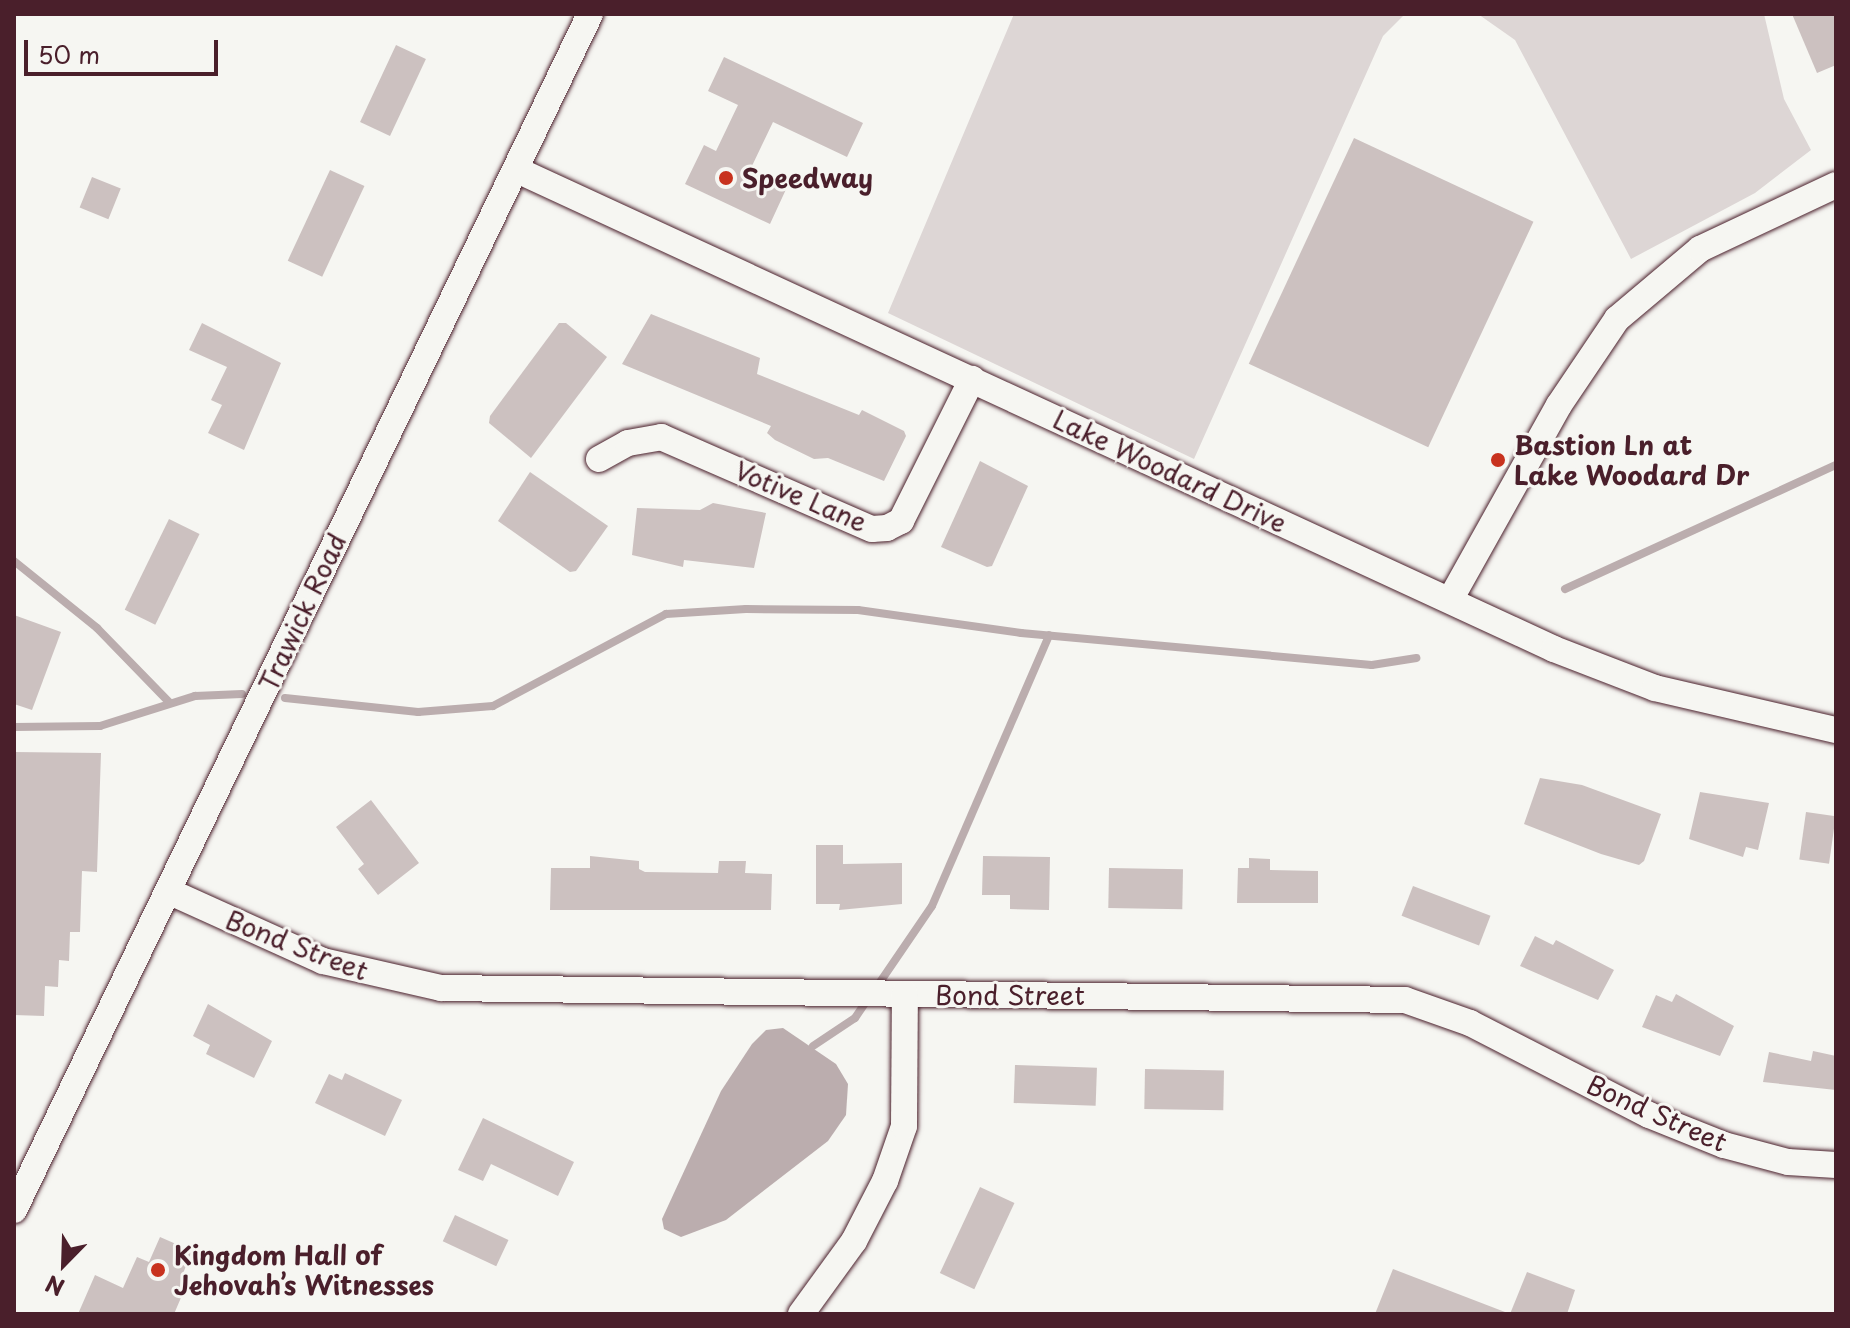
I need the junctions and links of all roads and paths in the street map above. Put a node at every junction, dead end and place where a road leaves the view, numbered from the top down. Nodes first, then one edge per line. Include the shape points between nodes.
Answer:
1 (590, 14) edge
2 (517, 170) junction
3 (1836, 185) edge
4 (972, 379) junction
5 (599, 459) dead end
6 (1450, 600) junction
7 (1836, 730) edge
8 (168, 891) junction
9 (905, 994) junction
10 (1836, 1165) edge
11 (14, 1210) edge
12 (801, 1314) edge

1 - 2 street, Trawick Road
2 - 4 street, Lake Woodard Drive
2 - 8 street, Trawick Road
3 - 6 street via 1700,249 1617,319 1559,405
4 - 5 street, Votive Lane via 901,521 887,528 872,529 661,437 628,443
4 - 6 street, Lake Woodard Drive
6 - 7 street, Lake Woodard Drive via 1655,688
8 - 9 street, Bond Street via 323,961 441,988
8 - 11 street, Trawick Road
9 - 10 street, Bond Street via 1405,1000 1470,1023 1649,1115 1724,1145 1788,1162
9 - 12 street via 904,1126 885,1181 854,1241

